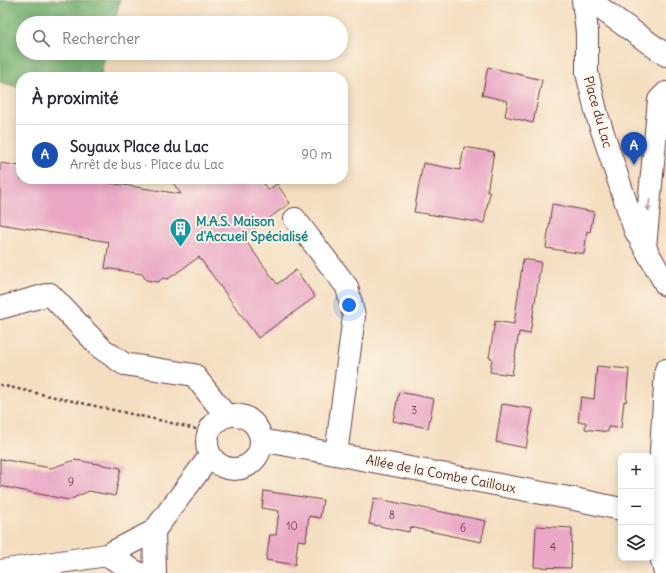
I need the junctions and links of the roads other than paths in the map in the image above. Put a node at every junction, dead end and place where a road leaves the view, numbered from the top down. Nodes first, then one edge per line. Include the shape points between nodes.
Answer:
1 (584, 0) edge
2 (589, 0) edge
3 (666, 55) edge
4 (666, 93) edge
5 (296, 219) dead end
6 (645, 247) junction
7 (666, 285) edge
8 (0, 308) edge
9 (666, 370) edge
10 (226, 416) junction
11 (261, 440) junction
12 (336, 454) junction
13 (210, 456) junction
14 (618, 508) edge
15 (654, 515) edge
16 (154, 531) junction
17 (107, 555) junction
18 (0, 571) edge
19 (138, 573) edge
20 (155, 573) edge
21 (665, 573) edge

1 - 6 street, Place du Lac via 587,73 597,115 635,230
2 - 3 street
4 -> 6 street via 659,100
5 - 12 street via 347,287 354,316
6 - 7 street, Place du Lac
8 - 10 street via 50,294 101,348 124,364 194,375
9 - 15 street
10 - 11 street via 242,416 249,420 259,432
10 - 13 street via 208,432 206,440
11 - 12 street, Allée de la Combe Cailloux
11 - 13 street via 257,458 242,468 224,468
12 - 14 street, Allée de la Combe Cailloux
13 - 16 street
15 - 21 street
16 - 17 street
16 - 20 street
17 - 18 street
17 - 19 street

